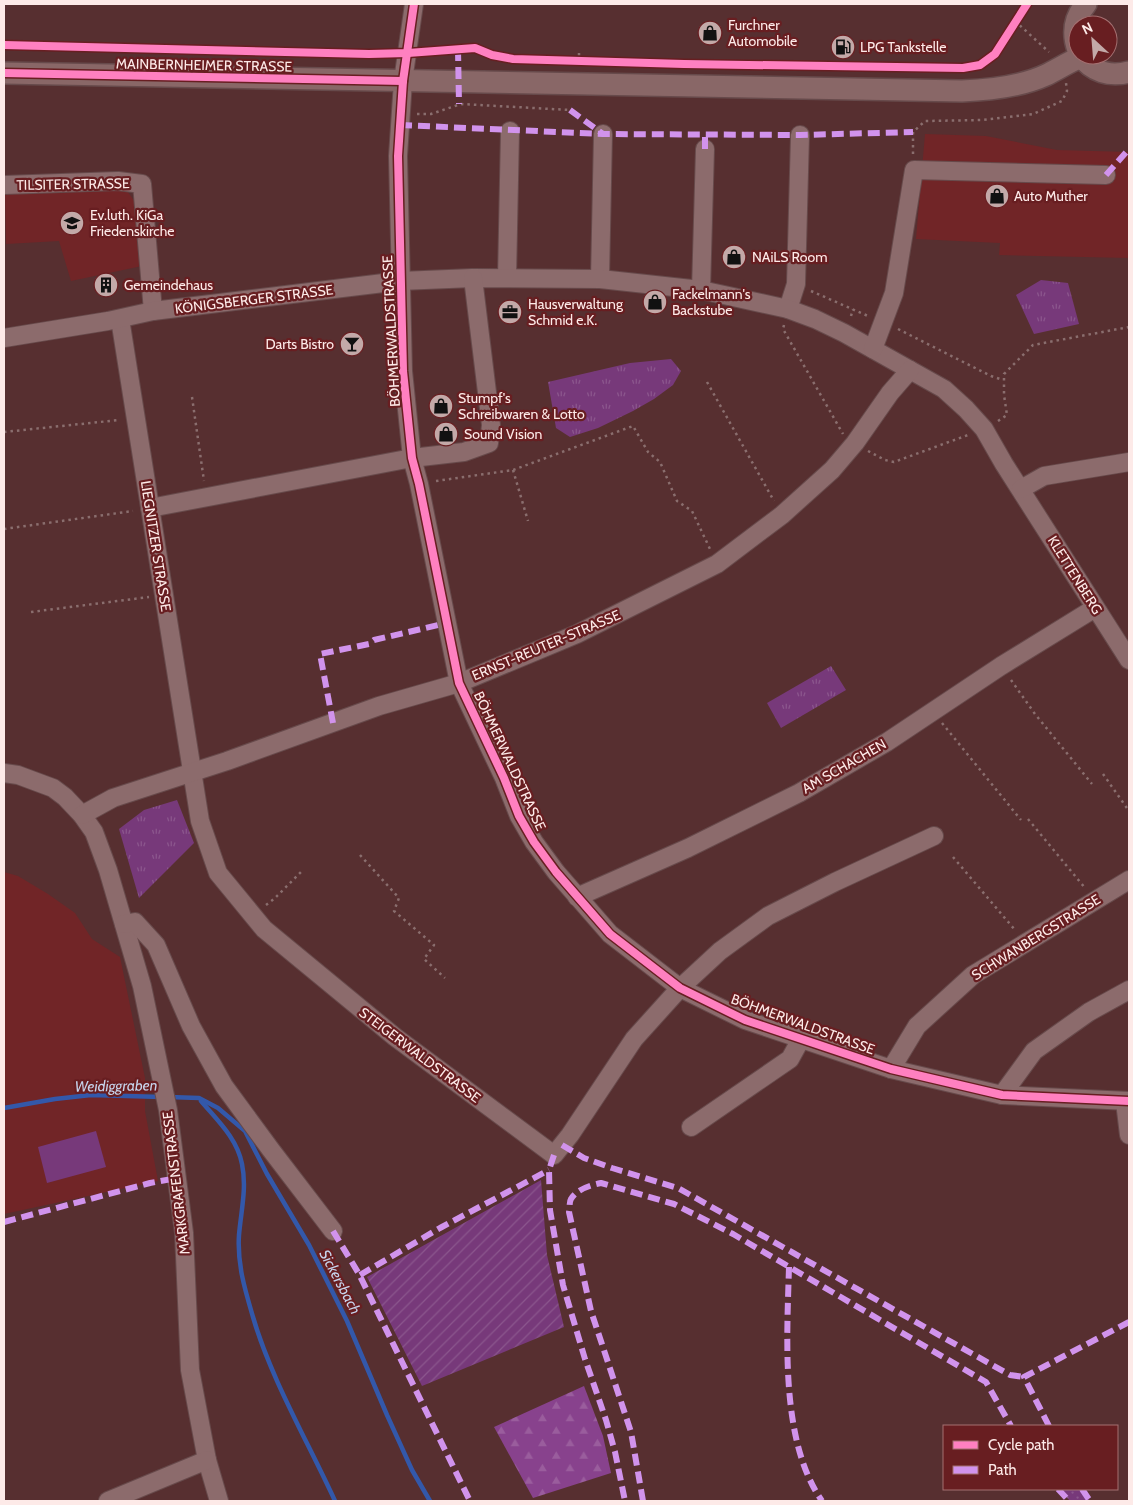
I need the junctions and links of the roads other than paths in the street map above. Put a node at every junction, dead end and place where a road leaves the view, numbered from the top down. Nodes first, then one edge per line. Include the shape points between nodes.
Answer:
1 (414, 4) edge
2 (1086, 4) edge
3 (1078, 15) edge
4 (1068, 62) edge
5 (1091, 65) edge
6 (1129, 72) edge
7 (4, 73) edge
8 (403, 81) junction
9 (510, 131) dead end
10 (603, 134) dead end
11 (800, 135) dead end
12 (704, 149) dead end
13 (1106, 175) dead end
14 (4, 185) edge
15 (473, 278) junction
16 (507, 278) junction
17 (600, 279) junction
18 (400, 281) junction
19 (701, 290) junction
20 (788, 309) junction
21 (153, 311) junction
22 (114, 320) junction
23 (4, 338) edge
24 (872, 348) junction
25 (910, 370) junction
26 (412, 458) junction
27 (1129, 462) edge
28 (1021, 489) junction
29 (150, 508) junction
30 (1095, 608) junction
31 (1129, 659) edge
32 (459, 682) junction
33 (4, 773) edge
34 (192, 773) junction
35 (82, 815) junction
36 (934, 836) dead end
37 (1129, 880) edge
38 (577, 897) junction
39 (124, 924) junction
40 (680, 988) junction
41 (1129, 990) edge
42 (801, 1039) junction
43 (891, 1069) junction
44 (1002, 1095) junction
45 (1127, 1102) edge
46 (691, 1127) dead end
47 (1129, 1135) edge
48 (333, 1231) dead end
49 (207, 1460) junction
50 (108, 1501) edge
51 (218, 1501) edge

1 - 8 street, BÖHMERWALDSTRASSE
2 - 3 main road
4 - 8 main road, MAINBERNHEIMER STRASSE via 1032,80 980,90
5 - 6 main road via 1103,72
7 - 8 main road, MAINBERNHEIMER STRASSE
8 - 18 street, BÖHMERWALDSTRASSE via 398,156
9 - 16 street
10 - 17 street
11 - 20 street via 796,284
12 - 19 street
13 - 24 street via 914,170 894,293
14 - 21 street, TILSITER STRASSE via 118,180 142,184
15 - 16 street, KÖNIGSBERGER STRASSE
15 - 18 street, KÖNIGSBERGER STRASSE
15 - 26 street via 492,425 489,443 464,452
16 - 17 street, KÖNIGSBERGER STRASSE
17 - 19 street, KÖNIGSBERGER STRASSE
18 - 21 street, KÖNIGSBERGER STRASSE
18 - 26 street, BÖHMERWALDSTRASSE via 403,371
19 - 20 street, KÖNIGSBERGER STRASSE
20 - 24 street, KÖNIGSBERGER STRASSE via 839,329
21 - 22 street, KÖNIGSBERGER STRASSE
22 - 23 street, KÖNIGSBERGER STRASSE
22 - 29 street, LIEGNITZER STRASSE via 136,418
24 - 25 street, KÖNIGSBERGER STRASSE
25 - 28 street, KLETTENBERG via 944,389 984,428
25 - 32 street, ERNST-REUTER-STRASSE via 832,470 782,515 717,564 578,634
26 - 29 street
26 - 32 street, BÖHMERWALDSTRASSE
27 - 28 street via 1044,476
28 - 30 street, KLETTENBERG
29 - 34 street, LIEGNITZER STRASSE
30 - 31 street, KLETTENBERG
30 - 38 street, AM SCHACHEN via 869,753 798,793 688,848
32 - 34 street, ERNST-REUTER-STRASSE via 378,706
32 - 38 street, BÖHMERWALDSTRASSE via 519,816 534,842
33 - 35 street, MARKGRAFENSTRASSE via 53,788
34 - 35 street, ERNST-REUTER-STRASSE via 113,798
34 - 40 street, STEIGERWALDSTRASSE via 200,821 218,873 264,929 395,1037 554,1155 634,1039
35 - 39 street, MARKGRAFENSTRASSE via 94,832
36 - 40 street via 768,916 720,951
37 - 43 street, SCHWANBERGSTRASSE via 973,975 917,1026
38 - 40 street, BÖHMERWALDSTRASSE via 610,934
39 - 48 street via 135,922 156,945 191,1026 224,1086
39 - 49 street, MARKGRAFENSTRASSE via 142,986 168,1110 184,1233 190,1370
40 - 42 street, BÖHMERWALDSTRASSE via 745,1020
41 - 44 street via 1089,1012 1034,1051
42 - 43 street, BÖHMERWALDSTRASSE
42 - 46 street, BÖHMERWALDSTRASSE via 790,1059
43 - 44 street, BÖHMERWALDSTRASSE
44 - 45 street, BÖHMERWALDSTRASSE
45 - 47 street, BÖHMERWALDSTRASSE
49 - 50 street
49 - 51 street, MARKGRAFENSTRASSE

